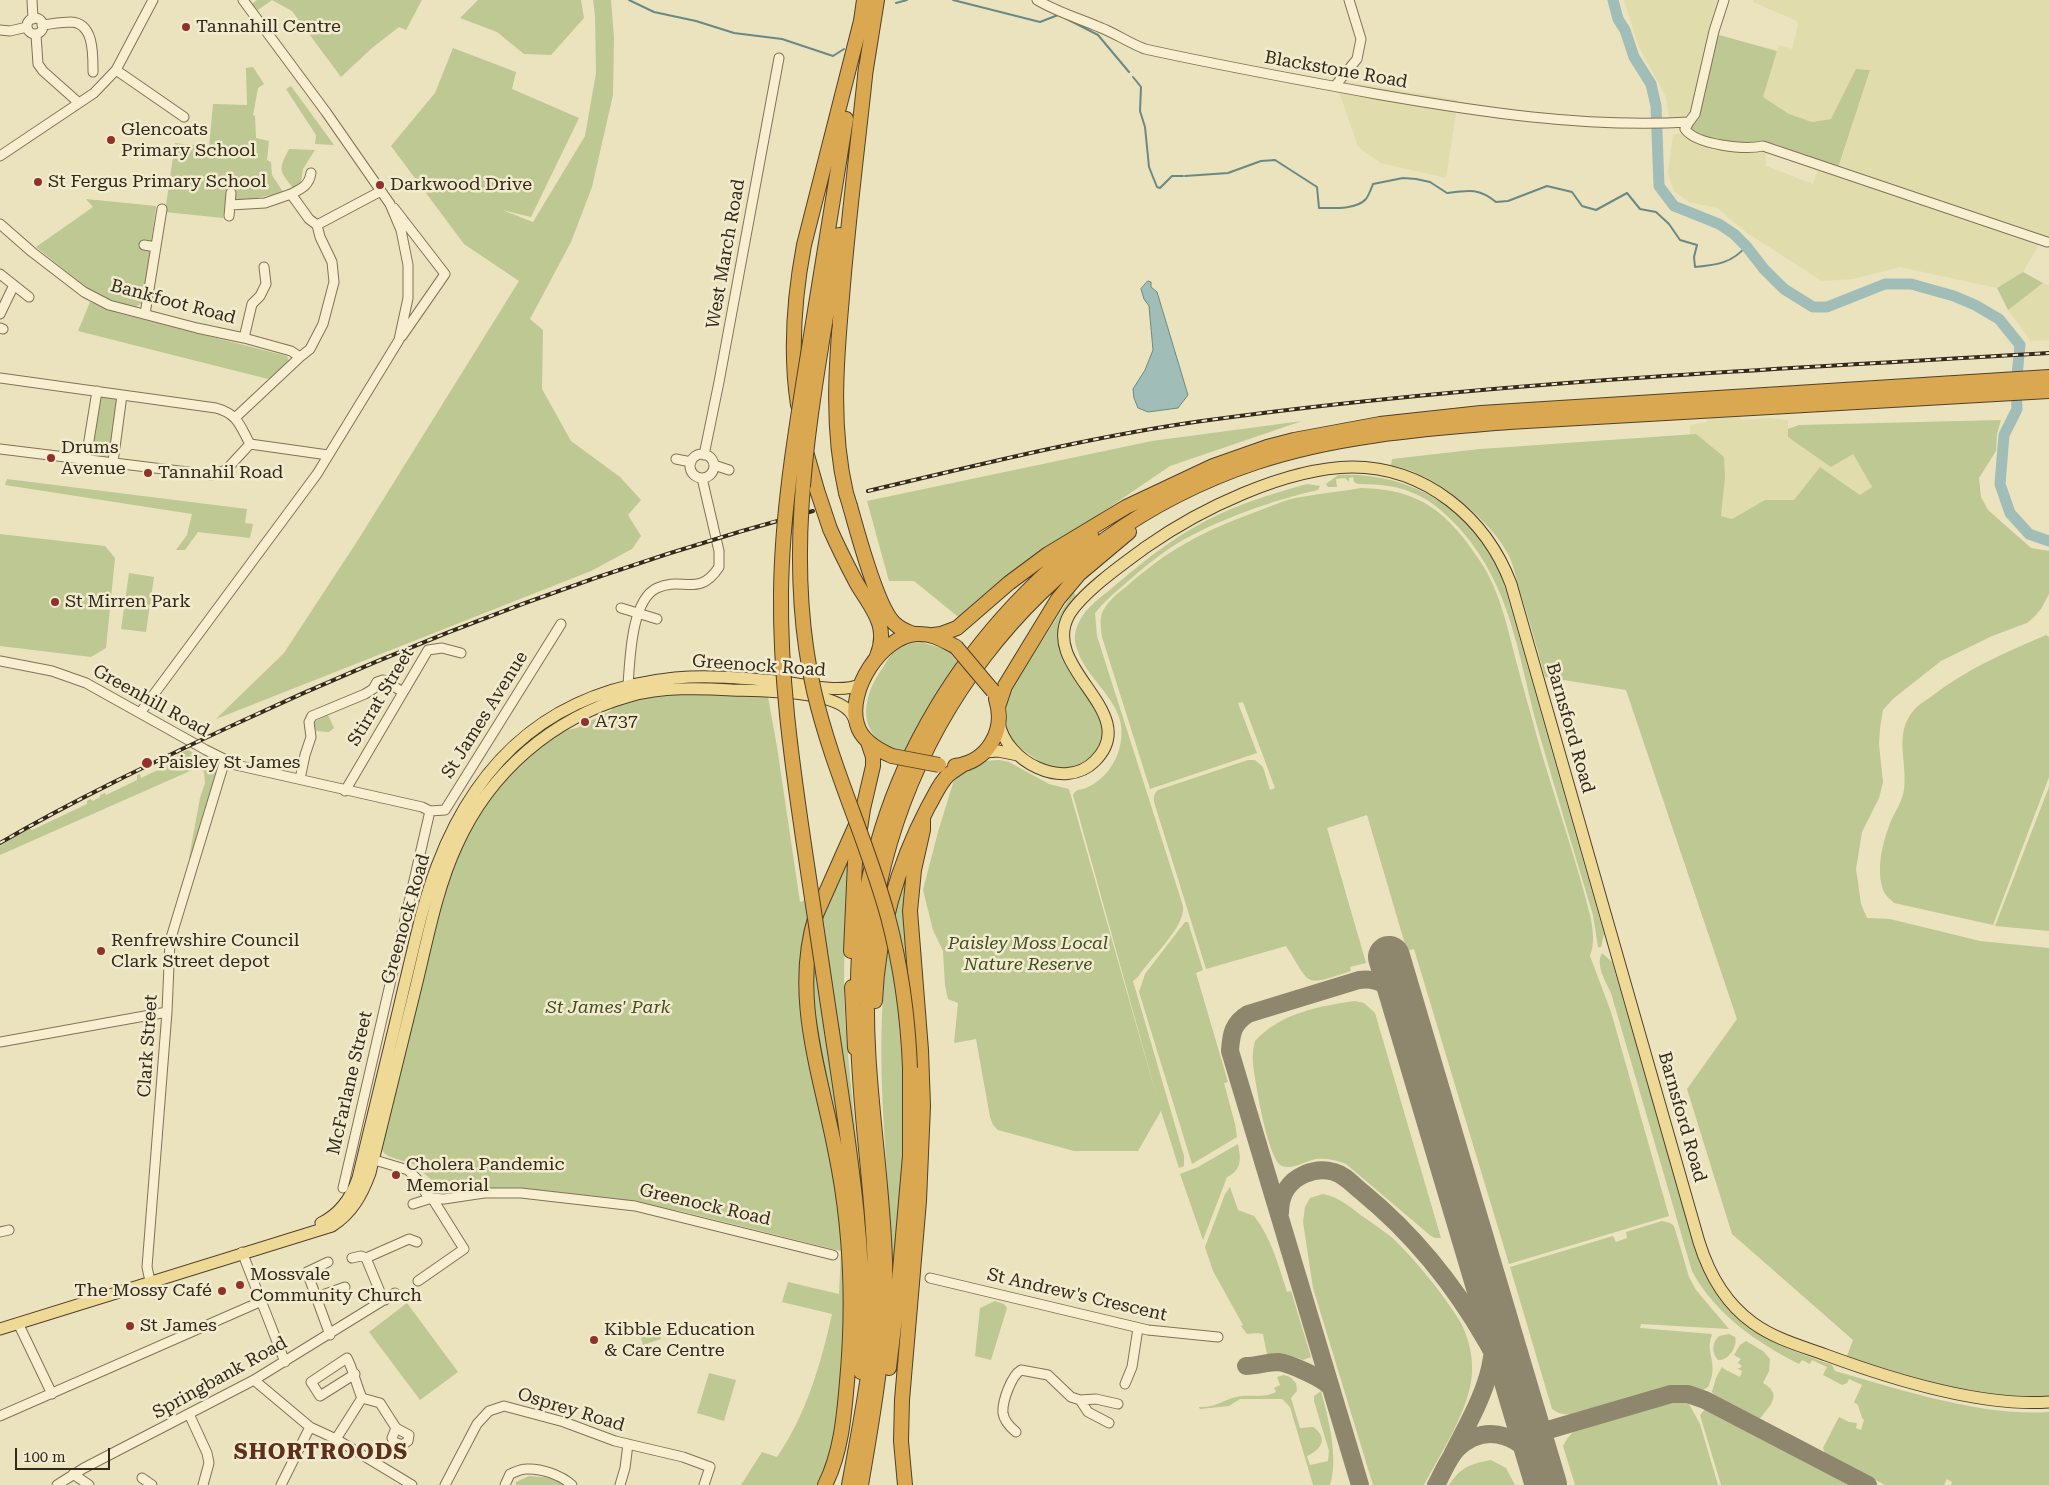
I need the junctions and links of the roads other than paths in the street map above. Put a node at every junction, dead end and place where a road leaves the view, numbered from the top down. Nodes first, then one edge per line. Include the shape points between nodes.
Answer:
1 (32, 0) edge
2 (153, 0) edge
3 (243, 0) edge
4 (864, 0) edge
5 (877, 0) edge
6 (1037, 0) edge
7 (1349, 0) edge
8 (1724, 0) edge
9 (33, 19) junction
10 (861, 21) junction
11 (42, 25) junction
12 (27, 27) junction
13 (0, 30) edge
14 (36, 35) junction
15 (779, 58) dead end
16 (866, 67) junction
17 (116, 70) junction
18 (93, 72) dead end
19 (1334, 86) junction
20 (79, 103) junction
21 (184, 117) dead end
22 (1689, 122) junction
23 (0, 156) edge
24 (312, 174) dead end
25 (381, 191) junction
26 (231, 194) dead end
27 (291, 194) junction
28 (390, 204) junction
29 (230, 205) junction
30 (162, 209) dead end
31 (229, 216) dead end
32 (0, 224) edge
33 (317, 225) junction
34 (2047, 242) dead end
35 (144, 245) dead end
36 (156, 247) junction
37 (264, 267) dead end
38 (0, 274) edge
39 (14, 286) junction
40 (29, 296) dead end
41 (0, 314) edge
42 (145, 314) junction
43 (819, 323) junction
44 (244, 338) junction
45 (399, 340) junction
46 (300, 356) junction
47 (0, 378) edge
48 (2045, 384) edge
49 (1993, 387) junction
50 (96, 391) junction
51 (122, 395) junction
52 (236, 418) junction
53 (250, 444) junction
54 (0, 449) edge
55 (328, 455) junction
56 (704, 455) junction
57 (86, 459) junction
58 (676, 459) dead end
59 (113, 462) junction
60 (691, 462) junction
61 (714, 465) junction
62 (729, 470) dead end
63 (702, 478) junction
64 (1166, 488) junction
65 (1186, 491) junction
66 (621, 608) dead end
67 (638, 612) junction
68 (657, 620) dead end
69 (561, 624) dead end
70 (914, 634) junction
71 (933, 635) junction
72 (461, 653) dead end
73 (877, 656) junction
74 (1, 661) edge
75 (0, 672) edge
76 (861, 684) junction
77 (629, 690) junction
78 (403, 692) junction
79 (998, 707) junction
80 (140, 713) junction
81 (999, 722) junction
82 (857, 724) junction
83 (868, 742) junction
84 (985, 752) junction
85 (1018, 755) junction
86 (225, 760) junction
87 (964, 764) junction
88 (300, 778) junction
89 (345, 791) junction
90 (863, 809) junction
91 (430, 811) junction
92 (923, 816) junction
93 (167, 1012) junction
94 (0, 1042) edge
95 (859, 1088) junction
96 (357, 1124) junction
97 (375, 1128) junction
98 (368, 1158) junction
99 (879, 1182) junction
100 (343, 1188) dead end
101 (432, 1198) junction
102 (413, 1204) dead end
103 (417, 1242) dead end
104 (242, 1252) junction
105 (834, 1254) dead end
106 (352, 1258) dead end
107 (366, 1258) junction
108 (328, 1262) dead end
109 (930, 1278) dead end
110 (150, 1281) junction
111 (418, 1281) dead end
112 (345, 1287) dead end
113 (395, 1294) dead end
114 (317, 1297) junction
115 (385, 1300) junction
116 (262, 1301) junction
117 (18, 1323) junction
118 (1138, 1328) junction
119 (0, 1329) edge
120 (330, 1335) junction
121 (1218, 1337) dead end
122 (285, 1362) junction
123 (355, 1374) junction
124 (254, 1380) junction
125 (1125, 1384) dead end
126 (52, 1394) junction
127 (362, 1398) junction
128 (1080, 1400) junction
129 (2049, 1402) edge
130 (1118, 1404) dead end
131 (189, 1414) junction
132 (0, 1416) edge
133 (1109, 1423) dead end
134 (310, 1427) junction
135 (396, 1428) dead end
136 (1016, 1432) dead end
137 (336, 1439) junction
138 (628, 1444) junction
139 (73, 1474) junction
140 (142, 1478) dead end
141 (57, 1485) edge
142 (89, 1485) edge
143 (152, 1485) edge
144 (203, 1485) edge
145 (281, 1485) edge
146 (412, 1485) edge
147 (445, 1485) edge
148 (505, 1485) edge
149 (572, 1485) edge
150 (620, 1485) edge
151 (704, 1485) edge
152 (825, 1485) edge
153 (848, 1485) edge
154 (861, 1485) edge
155 (865, 1485) edge
156 (905, 1485) edge

1 - 9 street
2 - 17 street
3 - 25 street
4 - 10 highway
5 - 16 highway
6 - 19 street, Blackstone Road via 1145,49
7 - 19 street via 1361,39 1357,60
8 - 22 street via 1695,114
9 - 11 street via 39,19
9 - 12 street
10 - 43 highway
10 - 73 highway, bridge via 804,245 794,332 796,395 803,443 830,529 878,619 882,637
11 - 14 street
11 - 18 street via 82,24 88,31
12 - 13 street
12 - 14 street
14 - 20 street via 38,64
15 - 56 street, West March Road
16 - 43 highway
16 - 70 highway via 844,268 836,382 836,435 848,500 872,575 889,617 897,626
17 - 20 street via 94,93
17 - 21 street
19 - 22 street, Blackstone Road via 1527,118 1641,125
20 - 23 street
22 - 34 street via 1685,129 1689,134 1718,144 1750,149 1763,146
24 - 27 street via 304,187
25 - 28 street
25 - 33 street
26 - 29 street
27 - 29 street via 265,203
27 - 33 street
28 - 45 street via 401,230 408,265 408,298
28 - 45 street via 445,274
29 - 31 street
30 - 36 street
32 - 42 street, Bankfoot Road via 84,292 109,305
33 - 46 street via 332,262 334,282 323,324 310,349
35 - 36 street
36 - 42 street
37 - 44 street, Bankfoot Road via 266,284 252,304
38 - 39 street
39 - 40 street
39 - 41 street
42 - 44 street, Bankfoot Road
43 - 153 highway, bridge via 786,507 781,629 784,701 852,1168 862,1304 860,1390
43 - 155 highway, bridge via 802,478 801,608 822,725 878,885 894,943 906,1009 910,1068 910,1156 898,1293 889,1367
44 - 46 street, Bankfoot Road
45 - 55 street
46 - 52 street
47 - 50 street
48 - 49 highway
49 - 64 highway via 1481,413 1380,424 1317,434 1267,447 1213,466
49 - 65 highway via 1412,431 1339,441 1283,454
50 - 51 street
50 - 57 street
51 - 52 street via 216,408
51 - 59 street
52 - 53 street
53 - 55 street
53 - 59 street via 226,470 212,475
54 - 57 street
55 - 80 street
56 - 60 street via 696,456
56 - 61 street
57 - 59 street
58 - 60 street
60 - 63 street via 692,473
61 - 62 street
61 - 63 street via 712,472
63 - 67 street via 719,551 719,567 707,582 657,588
64 - 71 highway via 1068,540 1009,583 962,625
64 - 95 highway via 1092,535 1023,594 968,660 915,746 888,812 866,892 857,966
65 - 79 highway via 1114,544 1069,585 1047,614 1004,686
65 - 99 highway via 1098,544 1031,602 969,676 941,720 917,768 890,837 870,941 868,1047
66 - 67 street
67 - 68 street
67 - 77 street
69 - 91 street, St James Avenue via 445,810
70 - 71 highway
70 - 73 highway
71 - 79 highway, bridge via 956,647 992,692
72 - 78 street, Stirrat Street via 442,648 428,650
73 - 76 highway
74 - 75 street
74 - 80 street, Greenhill Road via 76,678
76 - 77 main road, Greenock Road via 840,690 708,676 675,678
76 - 82 highway via 855,702
77 - 82 main road, Greenock Road via 707,688 814,695 845,708
77 - 97 main road, Greenock Road via 555,729 529,748 497,780 476,809 456,846 444,879
78 - 88 street via 383,680 365,694 312,716 309,722 312,737
78 - 89 street, Stirrat Street
79 - 81 highway
80 - 86 street, Greenhill Road
81 - 84 highway via 994,740
81 - 85 main road, Barnsford Road via 1005,740
82 - 83 highway
83 - 87 highway, bridge via 892,756 940,765
83 - 90 highway via 873,766
84 - 85 main road, Barnsford Road
84 - 87 highway
85 - 129 main road, Barnsford Road via 1047,771 1060,774 1079,771 1098,757 1106,739 1106,721 1100,705 1069,660 1064,641 1065,625 1083,598 1169,531 1244,493 1333,469 1355,467 1389,471 1438,492 1463,511 1486,536 1500,557 1511,584 1699,1242 1720,1289 1742,1314 1764,1330 1852,1365 1967,1395 2015,1402
86 - 88 street, Greenhill Road
86 - 93 street, Clark Street via 170,940
87 - 92 highway via 947,776
88 - 89 street, Greenhill Road
89 - 91 street, Greenhill Road
90 - 95 highway via 851,924 853,1030
90 - 152 highway via 816,915 806,962 805,990 813,1056 836,1152 846,1223 850,1295 845,1406 838,1448
91 - 96 street, McFarlane Street
92 - 99 highway via 905,856 891,902 877,977 874,1047
92 - 156 highway via 910,911 923,1106 919,1201 902,1400
93 - 94 street
93 - 110 street, Clark Street via 147,1267
95 - 153 highway via 871,1205 875,1294 869,1372
96 - 97 street
96 - 100 street, McFarlane Street
97 - 98 main road, Greenock Road
98 - 101 street via 408,1170
98 - 104 main road, Greenock Road via 352,1192 331,1218
99 - 154 highway via 885,1258 884,1324 881,1365
101 - 102 street, Greenock Road
101 - 105 street, Greenock Road via 521,1193 635,1206
101 - 111 street via 464,1250
103 - 107 street via 410,1239
104 - 110 main road, Greenock Road
104 - 116 street
106 - 107 street
107 - 115 street
108 - 114 street via 307,1272
109 - 118 street, St Andrew's Crescent
110 - 117 main road, Greenock Road
112 - 114 street
113 - 115 street, Springbank Road
114 - 120 street
115 - 120 street, Springbank Road
116 - 122 street
116 - 126 street
117 - 119 main road, Greenock Road
117 - 126 street
118 - 121 street, St Andrew's Crescent
118 - 125 street via 1132,1367
120 - 122 street, Springbank Road
122 - 124 street, Springbank Road
123 - 123 street via 320,1396 311,1382 347,1358
123 - 127 street
124 - 131 street, Springbank Road
124 - 134 street
126 - 132 street
127 - 135 street via 380,1403
127 - 137 street
128 - 130 street via 1096,1399
128 - 133 street via 1088,1412
128 - 136 street via 1065,1393 1048,1376 1021,1370 1012,1379 1002,1412
131 - 139 street, Springbank Road
131 - 144 street via 209,1463
134 - 137 street
134 - 145 street
137 - 146 street
138 - 147 street, Osprey Road via 504,1406 490,1411 478,1424
138 - 150 street
138 - 151 street, Osprey Road via 710,1466
139 - 141 street, Springbank Road
139 - 142 street
140 - 143 street
148 - 149 street via 510,1474 526,1469 557,1475

